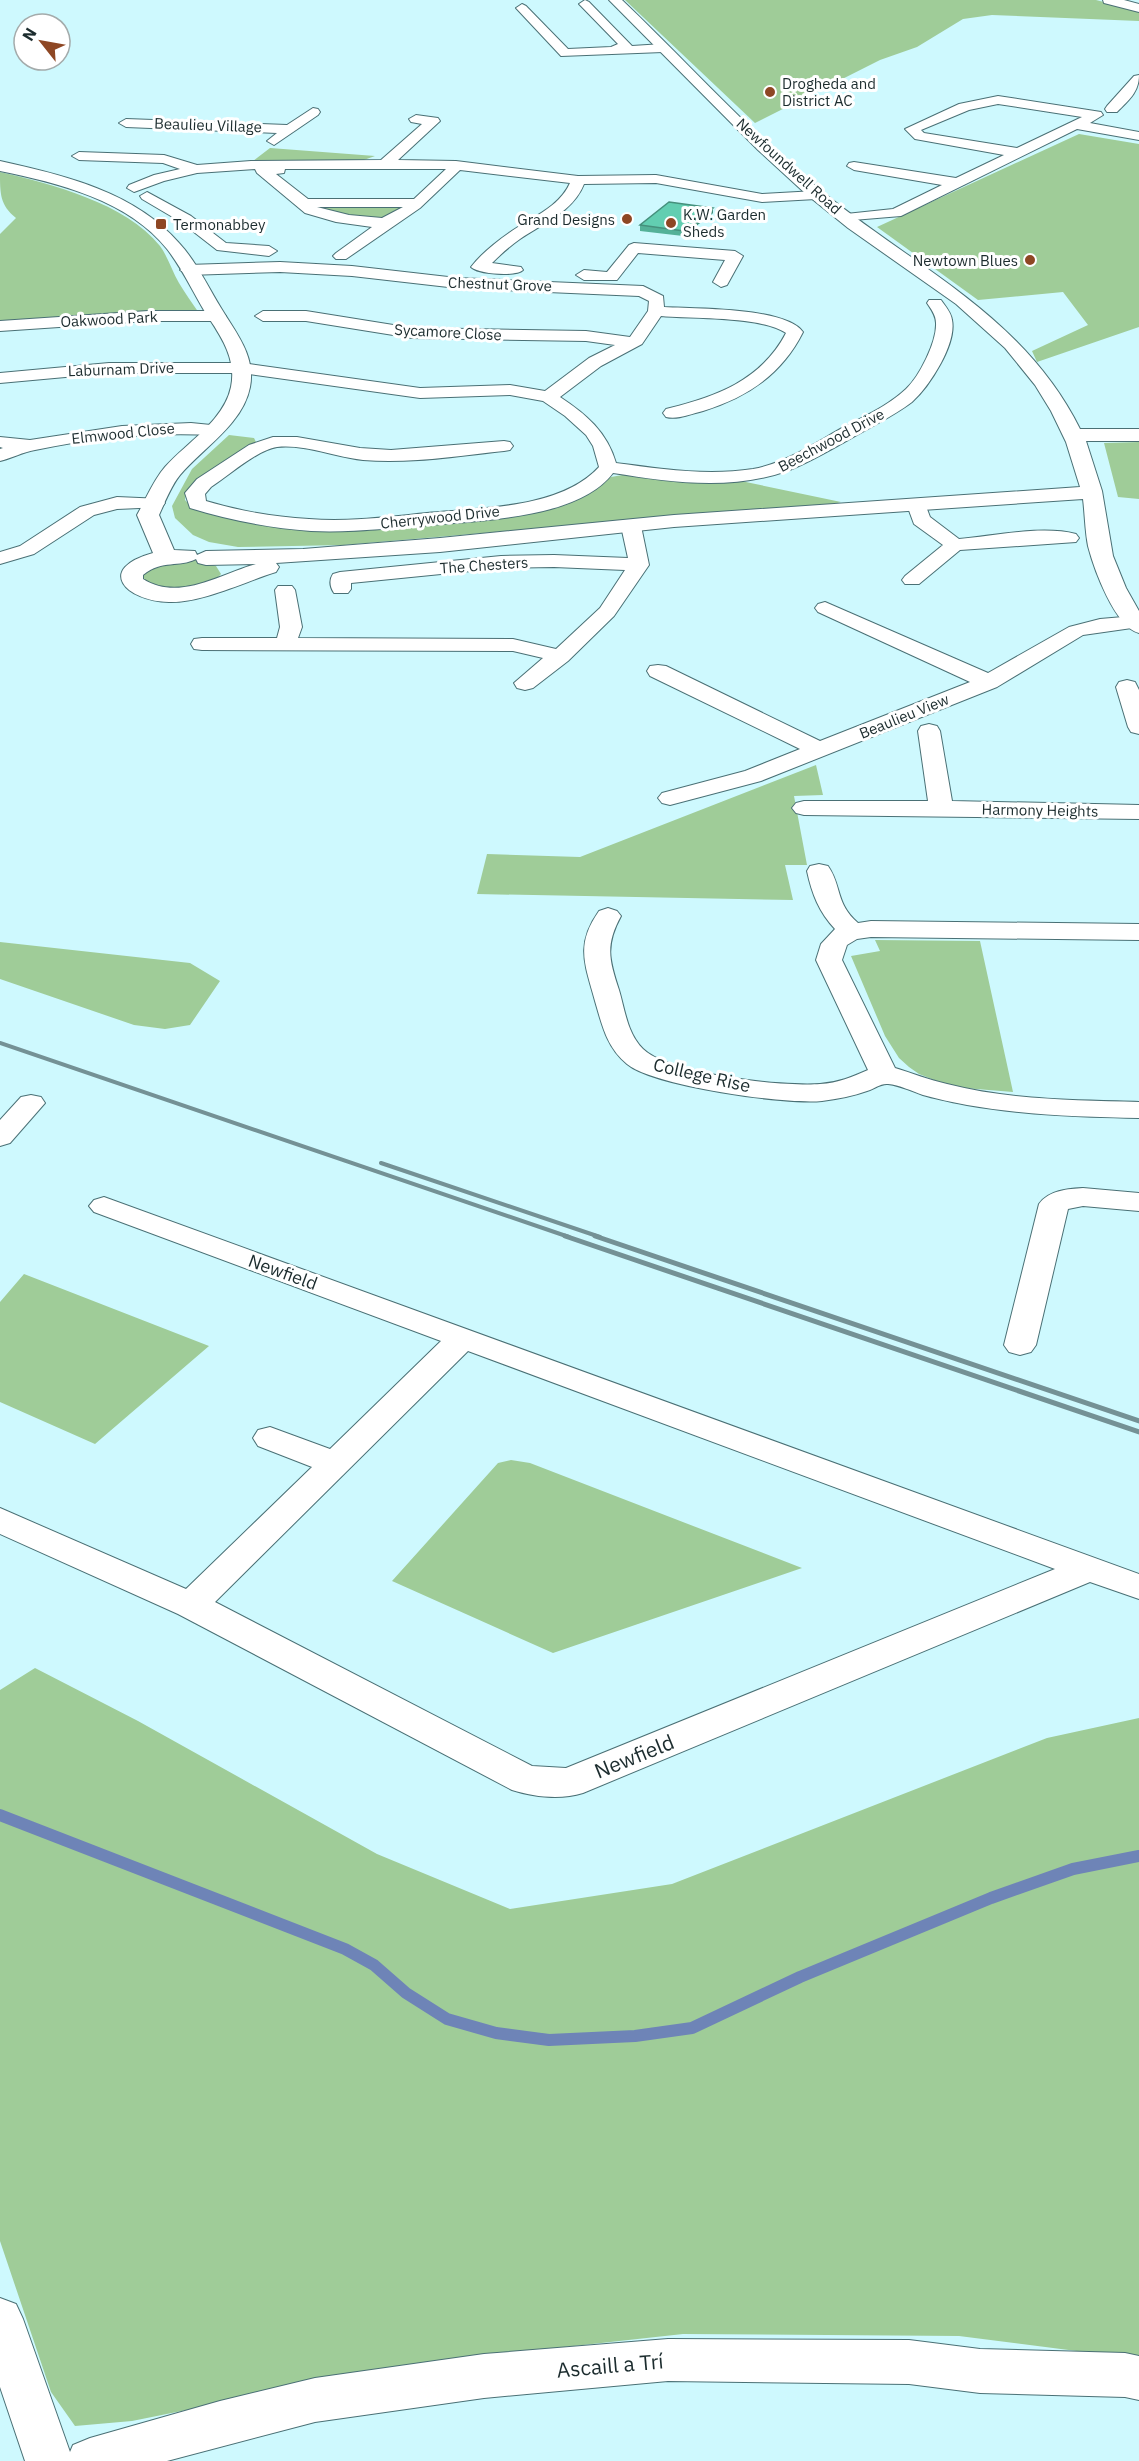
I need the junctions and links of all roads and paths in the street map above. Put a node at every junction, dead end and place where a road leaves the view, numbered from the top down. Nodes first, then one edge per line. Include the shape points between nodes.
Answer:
1 (615, 0) edge
2 (1109, 0) edge
3 (585, 4) dead end
4 (522, 8) dead end
5 (1139, 8) edge
6 (663, 48) junction
7 (612, 51) junction
8 (640, 62) dead end
9 (1139, 79) edge
10 (1112, 109) dead end
11 (313, 112) dead end
12 (416, 119) dead end
13 (126, 123) dead end
14 (1076, 125) junction
15 (290, 129) junction
16 (1136, 134) edge
17 (1019, 153) junction
18 (259, 155) junction
19 (79, 156) dead end
20 (385, 164) junction
21 (456, 165) junction
22 (854, 165) dead end
23 (0, 166) edge
24 (197, 170) junction
25 (282, 170) dead end
26 (578, 180) junction
27 (958, 183) junction
28 (816, 195) junction
29 (304, 203) junction
30 (417, 203) junction
31 (846, 218) junction
32 (388, 222) junction
33 (341, 256) junction
34 (422, 263) dead end
35 (188, 270) junction
36 (721, 282) dead end
37 (934, 303) dead end
38 (656, 311) junction
39 (218, 316) junction
40 (263, 316) dead end
41 (0, 327) edge
42 (633, 342) junction
43 (242, 368) junction
44 (0, 378) edge
45 (548, 397) junction
46 (672, 413) dead end
47 (215, 430) junction
48 (1071, 435) junction
49 (1139, 435) edge
50 (0, 442) edge
51 (30, 445) junction
52 (504, 446) dead end
53 (0, 455) edge
54 (608, 467) junction
55 (1092, 492) junction
56 (155, 503) junction
57 (917, 505) junction
58 (631, 526) junction
59 (1069, 538) dead end
60 (955, 545) junction
61 (303, 556) junction
62 (166, 557) junction
63 (0, 558) edge
64 (206, 558) junction
65 (639, 565) junction
66 (340, 578) dead end
67 (226, 580) junction
68 (912, 580) dead end
69 (285, 590) dead end
70 (825, 608) dead end
71 (1137, 624) edge
72 (202, 644) dead end
73 (285, 646) junction
74 (560, 656) junction
75 (658, 671) dead end
76 (989, 682) junction
77 (525, 683) dead end
78 (1127, 687) dead end
79 (1139, 727) edge
80 (929, 731) dead end
81 (819, 750) junction
82 (670, 798) dead end
83 (804, 808) dead end
84 (941, 808) junction
85 (1139, 812) edge
86 (819, 871) dead end
87 (608, 916) dead end
88 (852, 931) junction
89 (1139, 932) edge
90 (884, 1075) junction
91 (31, 1103) dead end
92 (1139, 1110) edge
93 (0, 1137) edge
94 (1139, 1202) edge
95 (104, 1206) dead end
96 (463, 1338) junction
97 (1020, 1345) dead end
98 (270, 1438) dead end
99 (335, 1464) junction
100 (7, 1530) edge
101 (1088, 1569) junction
102 (1139, 1587) edge
103 (191, 1605) junction
104 (0, 2319) edge
105 (1139, 2378) edge
106 (50, 2461) edge
107 (90, 2461) edge

1 - 6 street, Newfoundwell Road
2 - 5 street
3 - 7 street via 626,45
4 - 7 street via 565,53
6 - 7 street
6 - 28 street, Newfoundwell Road
7 - 8 street via 632,55
9 - 10 street
11 - 15 street, Beaulieu Village
12 - 20 street via 433,121
13 - 15 street, Beaulieu Village
14 - 16 street
14 - 17 street
14 - 17 street via 1096,115 998,100 969,103 912,129 920,136
15 - 18 street, Beaulieu Village
17 - 27 street
18 - 20 street
18 - 24 street
19 - 24 street, Beaulieu Village via 164,159
20 - 21 street
21 - 26 street
21 - 30 street
22 - 27 street
23 - 35 street via 68,184 119,205 170,240
24 - 33 street via 159,178 141,192 222,247
25 - 29 street via 262,170
26 - 28 street via 656,179 762,198
26 - 36 street via 570,196 544,218 473,267 610,277 634,248 738,251
27 - 31 street via 896,213
28 - 31 street, Newfoundwell Road
29 - 30 street
29 - 32 street via 309,210 328,216
30 - 32 street
31 - 48 street, Newfoundwell Road via 968,305 1006,339 1056,400
32 - 33 street
33 - 34 street
35 - 38 street, Chestnut Grove via 316,269 374,272 449,283 643,291 653,295 658,305
35 - 39 street
37 - 54 street, Beechwood Drive via 945,319 944,327 936,356 921,383 895,406 794,462 756,474 708,478
38 - 42 street
38 - 46 street via 759,318 787,324 795,332 780,360 768,371 713,403
39 - 41 street, Oakwood Park via 82,319
39 - 43 street via 237,348
40 - 42 street, Sycamore Close via 306,316 412,333 586,336
42 - 45 street via 595,362
43 - 44 street, Laburnam Drive via 109,368
43 - 45 street via 420,393 493,389
43 - 47 street via 243,376 232,406
45 - 54 street via 593,432
47 - 51 street, Elmwood Close via 174,426 129,429
47 - 56 street via 169,476
48 - 49 street
48 - 55 street, Newfoundwell Road
50 - 51 street, Elmwood Close
51 - 53 street, Elmwood Close
52 - 54 street, Cherrywood Drive via 390,456 273,442 255,449 204,483 195,493 195,501 222,512 299,524 390,523 536,505 570,495 603,475
55 - 57 street
55 - 71 street, Newfoundwell Road via 1108,573
56 - 62 street via 148,516
56 - 63 street via 117,503 94,508 27,550
57 - 58 street
57 - 60 street via 921,520
58 - 61 street
58 - 65 street
59 - 60 street
60 - 68 street
61 - 64 street
61 - 67 street
62 - 64 street
62 - 67 street via 139,567 132,573 132,582 149,591 174,595 214,588
64 - 67 street via 220,561 230,569 231,576
65 - 66 street, The Chesters via 501,562
65 - 74 street via 607,612
69 - 73 street via 291,627
70 - 76 street, Beaulieu View
71 - 76 street, Beaulieu View via 1100,625 1076,631
72 - 73 street
73 - 74 street via 513,645
74 - 77 street
75 - 81 street
76 - 81 street, Beaulieu View
78 - 79 street
80 - 84 street
81 - 82 street, Beaulieu View via 753,776
83 - 84 street, Harmony Heights
84 - 85 street, Harmony Heights
86 - 88 street via 827,904
87 - 90 street, College Rise via 599,930 595,959 625,1047 640,1060 667,1071 782,1092 817,1093 856,1086
88 - 89 street
88 - 90 street via 837,938 829,960
90 - 92 street via 944,1092 1003,1101
91 - 93 street
94 - 97 street via 1078,1197 1054,1203
95 - 96 street, Newfield
96 - 99 street
96 - 101 street, Newfield
98 - 99 street
99 - 103 street
100 - 103 street, Newfield
101 - 102 street, Newfield
101 - 103 street, Newfield via 570,1783 526,1780
104 - 106 street
105 - 107 street, Ascaill a Trí via 980,2371 909,2362 656,2361 484,2376 315,2400

